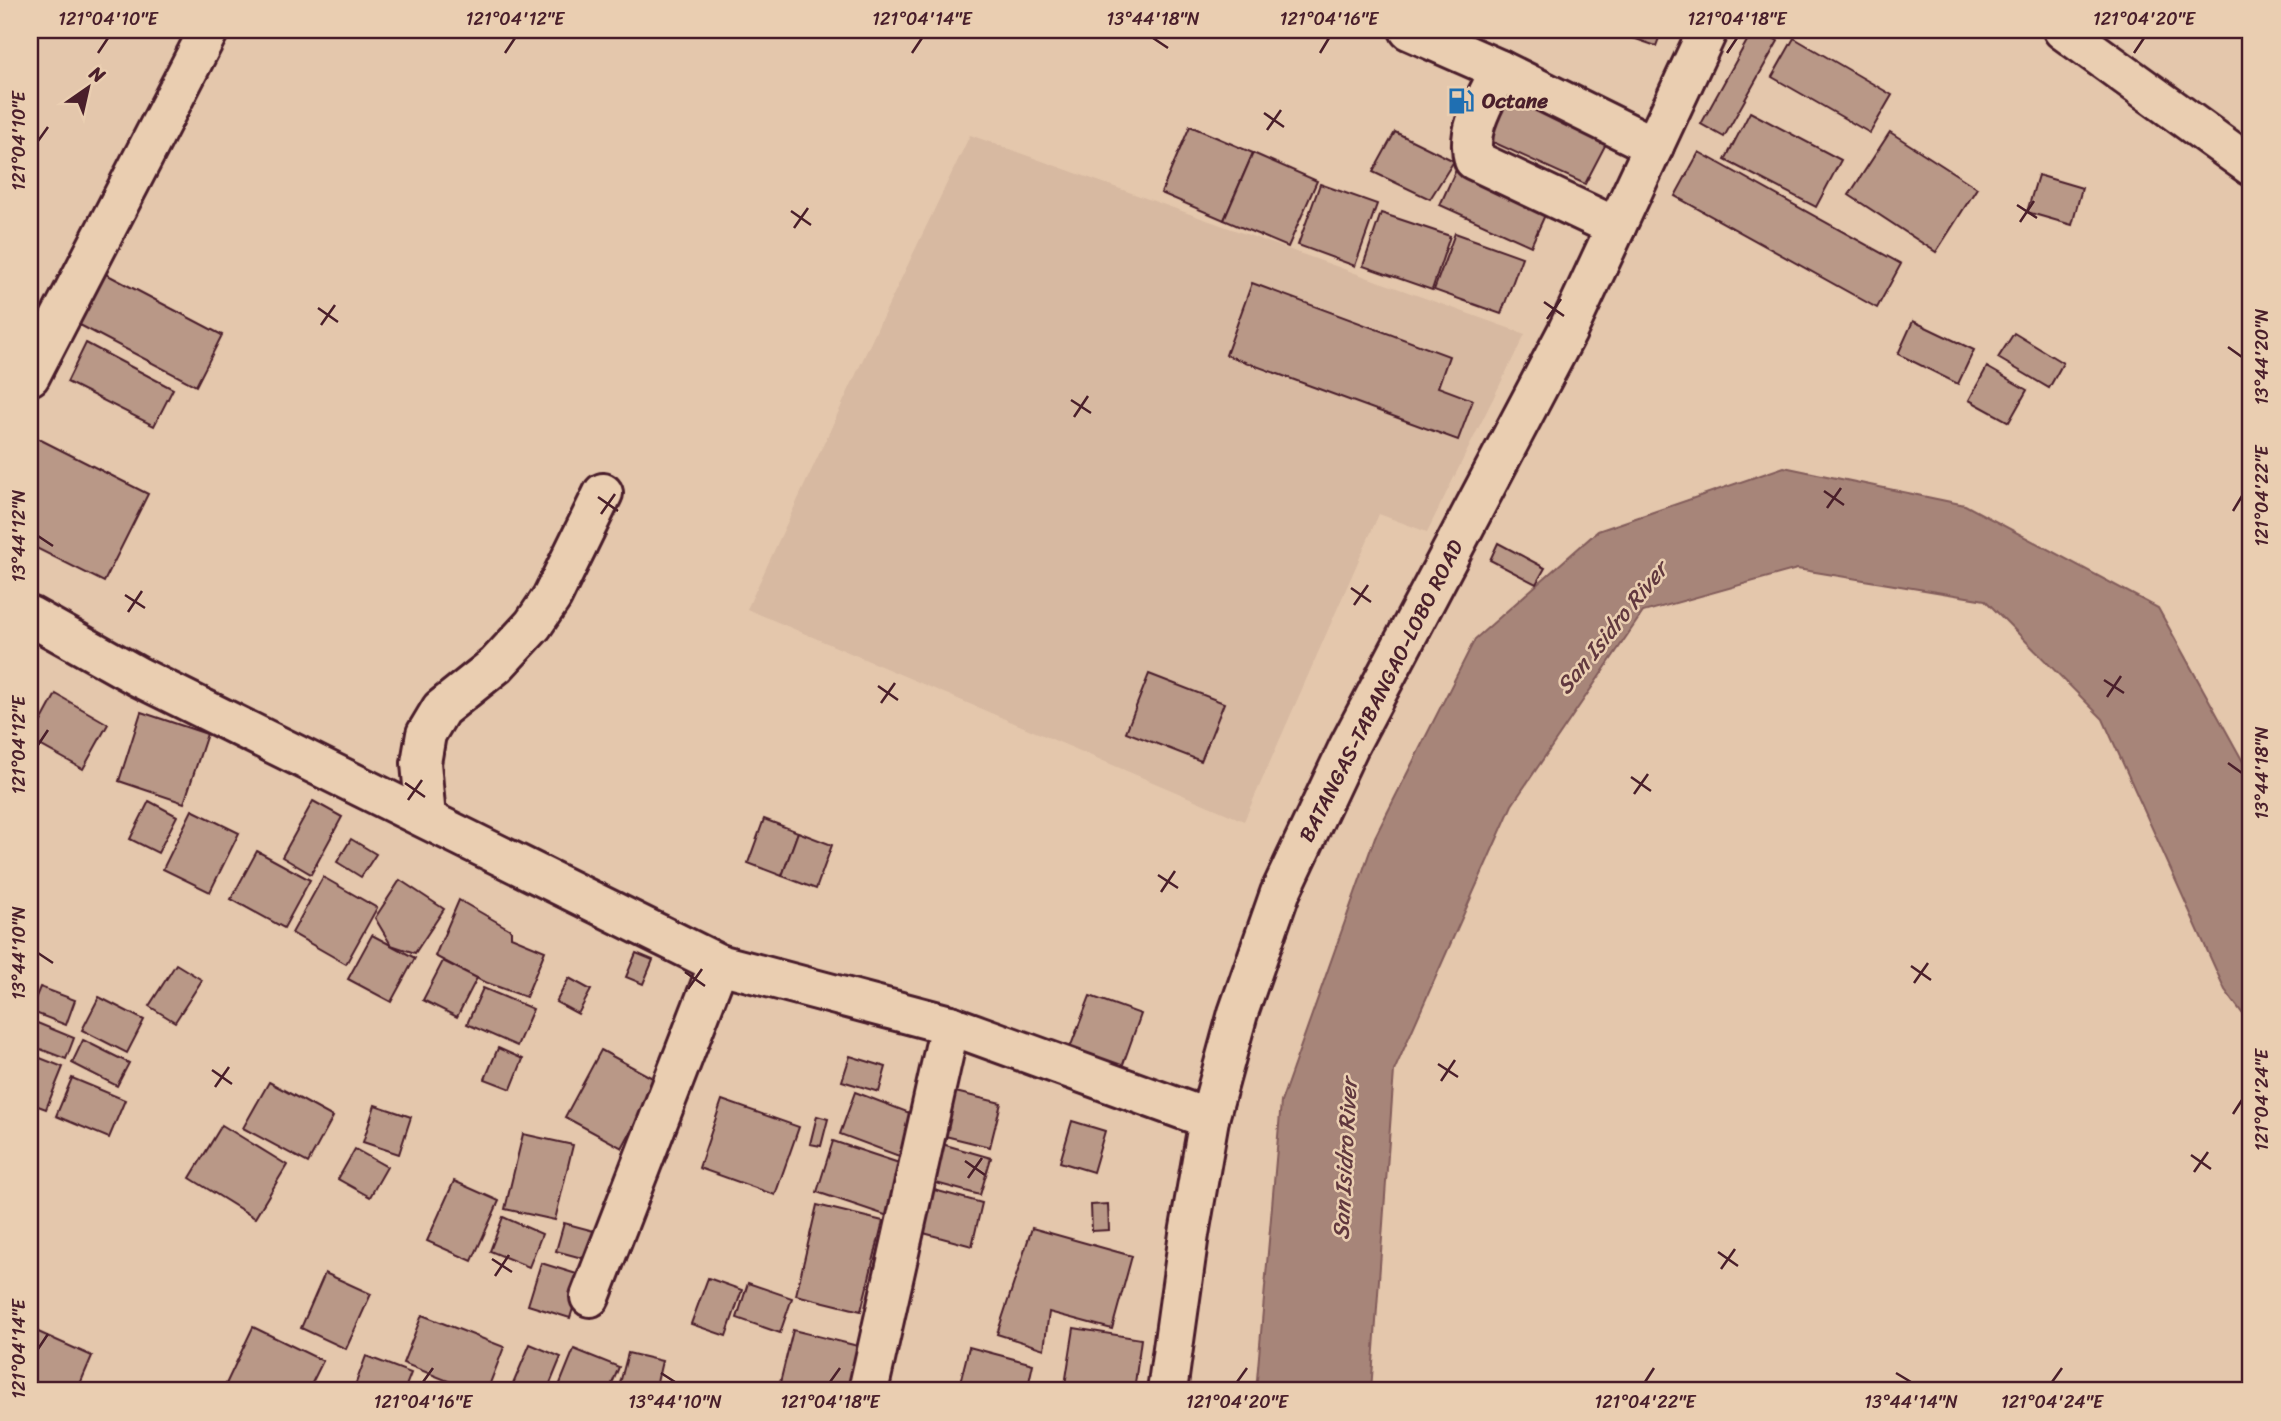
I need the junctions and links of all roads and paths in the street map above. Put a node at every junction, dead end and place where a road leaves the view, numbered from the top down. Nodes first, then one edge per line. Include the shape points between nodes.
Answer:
1 (209, 30) edge
2 (1409, 30) edge
3 (1708, 30) edge
4 (2063, 30) edge
5 (1500, 70) junction
6 (1654, 146) junction
7 (2251, 166) edge
8 (1616, 227) junction
9 (30, 376) edge
10 (603, 492) dead end
11 (30, 616) edge
12 (426, 818) junction
13 (719, 964) junction
14 (950, 1025) junction
15 (1209, 1119) junction
16 (590, 1297) dead end
17 (868, 1391) edge
18 (1167, 1391) edge

1 - 9 street
2 - 5 street
3 - 6 street, BATANGAS-TABANGAO-LOBO ROAD
4 - 7 street
5 - 6 street
5 - 8 street via 1474,128 1470,148 1474,160
6 - 8 street, BATANGAS-TABANGAO-LOBO ROAD
8 - 15 street, BATANGAS-TABANGAO-LOBO ROAD via 1567,332 1349,746 1280,893 1238,1013
10 - 12 street via 552,597 533,625 496,665 441,709 426,734 421,762
11 - 12 street via 139,677
12 - 13 street
13 - 14 street
13 - 16 street
14 - 15 street
14 - 17 street
15 - 18 street, BATANGAS-TABANGAO-LOBO ROAD

